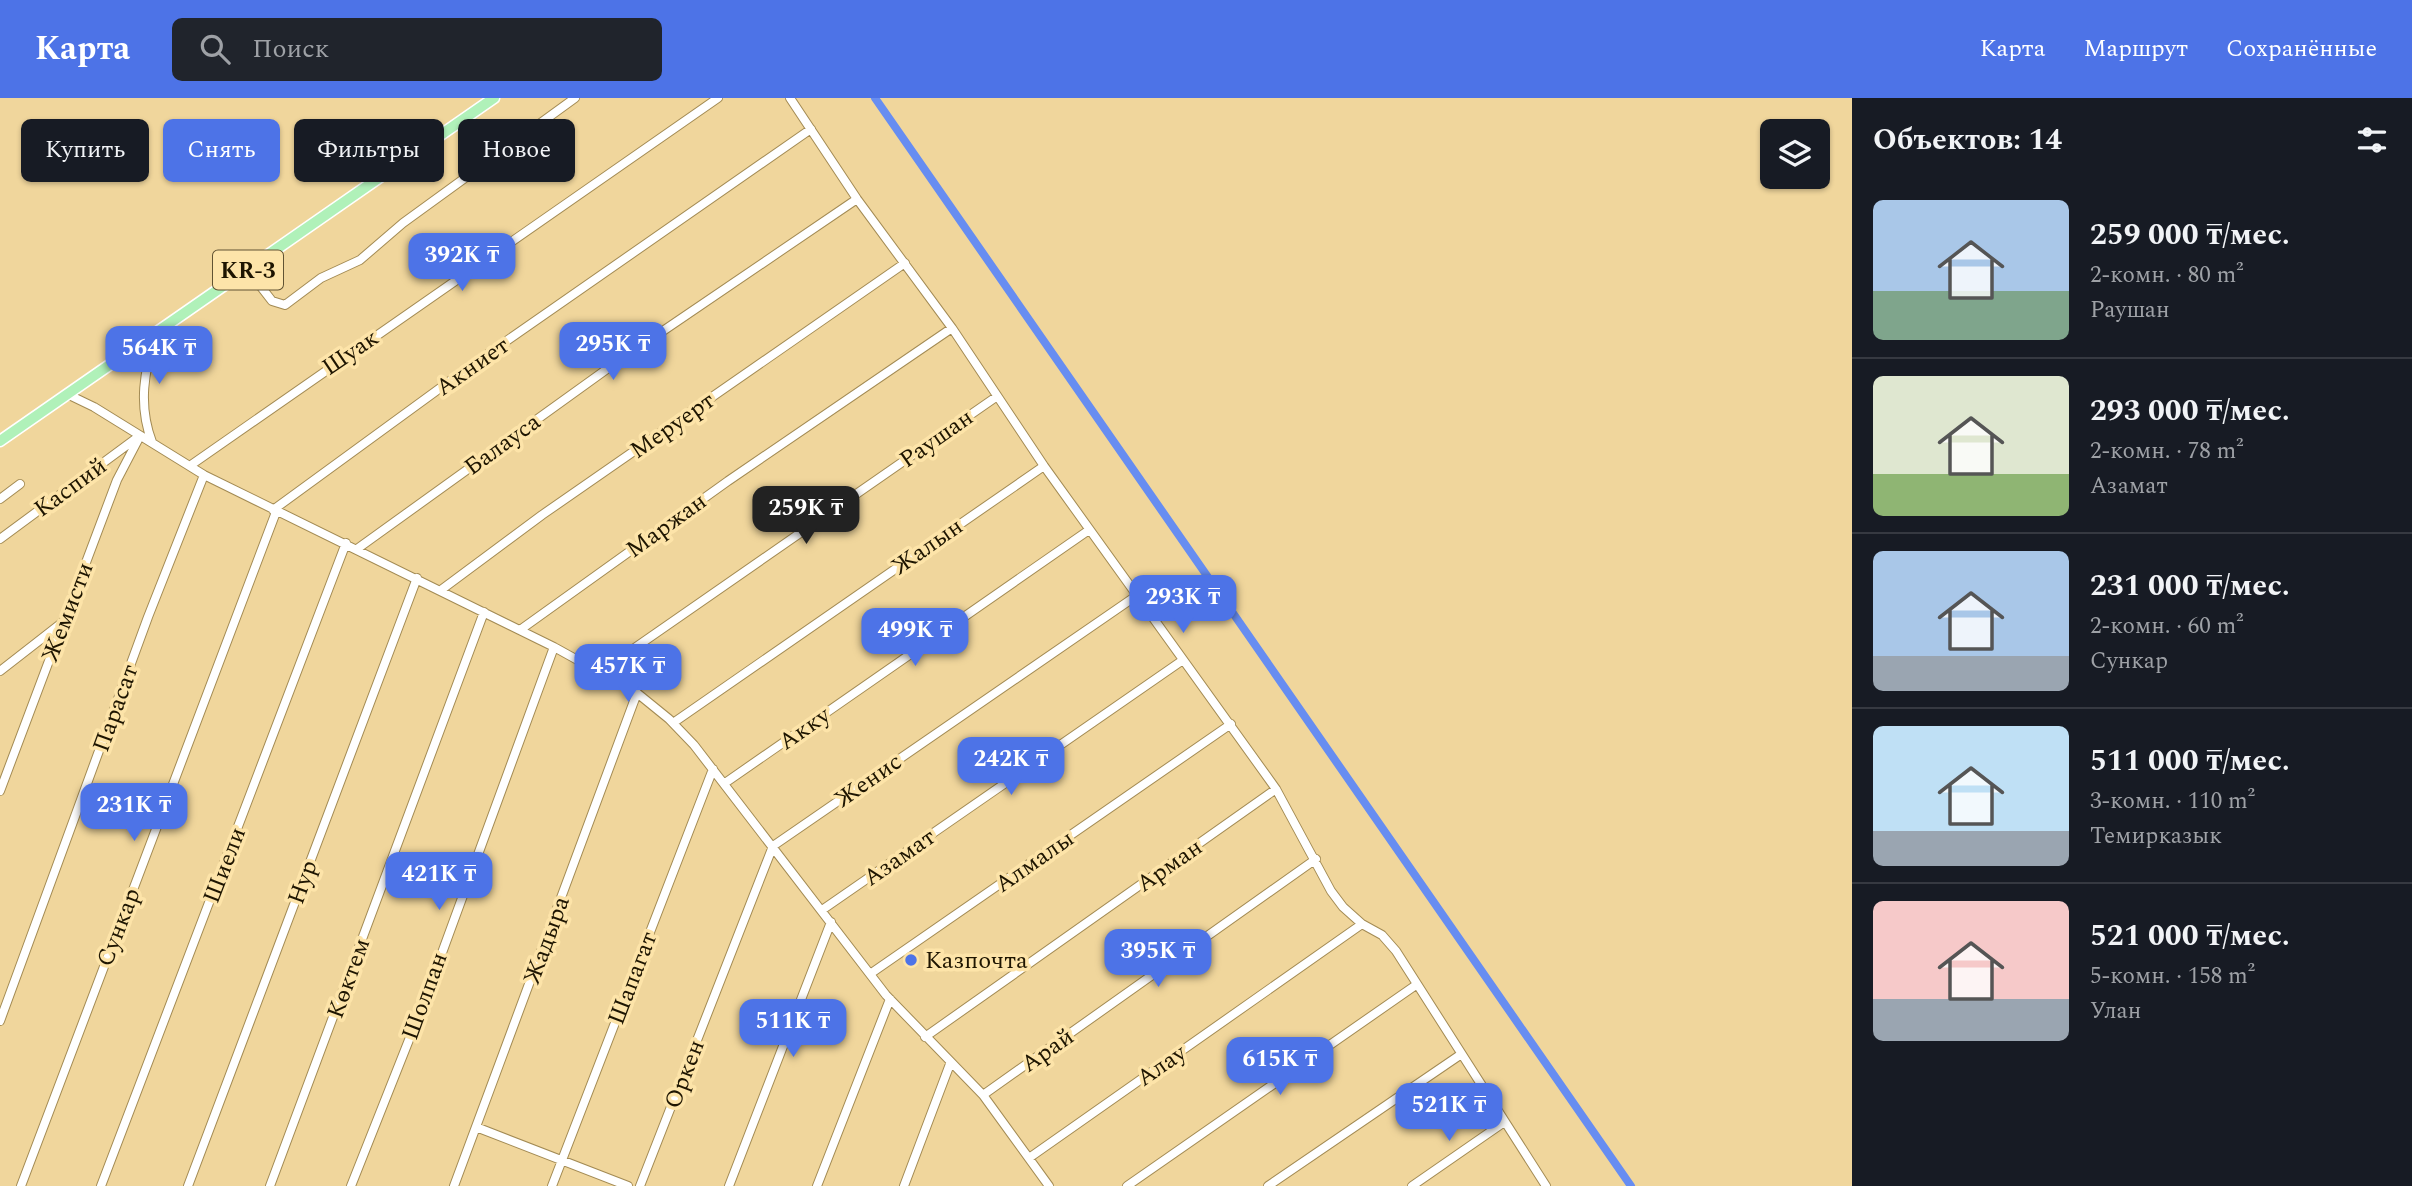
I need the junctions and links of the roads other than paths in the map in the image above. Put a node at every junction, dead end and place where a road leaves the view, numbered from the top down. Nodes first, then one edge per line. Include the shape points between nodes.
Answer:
1 (495, 98) edge
2 (575, 98) edge
3 (718, 98) edge
4 (790, 98) edge
5 (811, 129) junction
6 (857, 199) junction
7 (905, 263) junction
8 (248, 270) junction
9 (952, 328) junction
10 (156, 331) junction
11 (67, 394) junction
12 (996, 397) junction
13 (141, 436) junction
14 (0, 442) edge
15 (152, 442) junction
16 (191, 465) junction
17 (1044, 466) junction
18 (204, 475) junction
19 (20, 484) dead end
20 (0, 499) edge
21 (274, 511) junction
22 (1089, 530) junction
23 (0, 539) edge
24 (346, 543) junction
25 (357, 549) junction
26 (417, 578) junction
27 (442, 590) junction
28 (1136, 596) junction
29 (484, 612) junction
30 (63, 622) junction
31 (520, 630) junction
32 (554, 647) junction
33 (1183, 660) junction
34 (0, 671) edge
35 (600, 671) junction
36 (637, 693) junction
37 (673, 723) junction
38 (1231, 724) junction
39 (713, 769) junction
40 (725, 783) junction
41 (1276, 789) junction
42 (0, 792) edge
43 (773, 846) junction
44 (1316, 859) junction
45 (822, 910) junction
46 (831, 922) junction
47 (1362, 924) junction
48 (870, 974) junction
49 (1416, 985) junction
50 (890, 999) junction
51 (0, 1021) edge
52 (925, 1037) junction
53 (1460, 1055) junction
54 (950, 1064) junction
55 (983, 1095) junction
56 (1503, 1123) junction
57 (476, 1128) junction
58 (1030, 1158) junction
59 (561, 1160) junction
60 (21, 1186) edge
61 (101, 1186) edge
62 (188, 1186) edge
63 (270, 1186) edge
64 (351, 1186) edge
65 (454, 1186) edge
66 (552, 1186) edge
67 (628, 1186) edge
68 (640, 1186) edge
69 (729, 1186) edge
70 (817, 1186) edge
71 (904, 1186) edge
72 (1049, 1186) edge
73 (1127, 1186) edge
74 (1268, 1186) edge
75 (1412, 1186) edge
76 (1546, 1186) edge

1 - 8 main road, KR-3
2 - 8 street via 403,223 360,260 321,278 285,305 272,301
3 - 16 street, Шуак
4 - 5 street
5 - 6 street
5 - 21 street, Акниет via 481,359
6 - 7 street
6 - 25 street, Балауса via 596,376
7 - 9 street
7 - 27 street, Меруерт via 542,515
8 - 10 main road, KR-3
9 - 12 street
9 - 31 street, Маржан
10 - 11 main road, KR-3
10 - 15 street via 143,394 143,418
11 - 13 street
11 - 14 main road, KR-3
12 - 17 street
12 - 35 street, Раушан
13 - 15 street
13 - 23 street, Каспий
13 - 30 street, Жемисти via 117,480
15 - 16 street
16 - 18 street
17 - 22 street
17 - 37 street, Жалын
18 - 21 street
18 - 51 street, Парасат
19 - 20 street
21 - 24 street
21 - 60 street, Сункар
22 - 28 street
22 - 40 street, Акку
24 - 25 street
24 - 61 street, Шиели
25 - 26 street
26 - 27 street
26 - 62 street, Нур
27 - 29 street
28 - 33 street
28 - 43 street, Женис
29 - 31 street
29 - 63 street, Көктем
30 - 34 street
30 - 42 street, Жемисти
31 - 32 street
32 - 35 street
32 - 64 street, Шолпан
33 - 38 street
33 - 45 street, Азамат
35 - 36 street
36 - 37 street
36 - 57 street, Жадыра
37 - 39 street
38 - 41 street
38 - 48 street, Алмалы
39 - 40 street
39 - 59 street, Шапагат
40 - 43 street
41 - 44 street
41 - 52 street, Арман
43 - 45 street
43 - 68 street, Оркен
44 - 47 street via 1331,891
44 - 55 street, Арай
45 - 46 street
46 - 48 street
46 - 69 street
47 - 49 street via 1382,934
47 - 58 street, Алау
48 - 50 street
49 - 53 street
49 - 73 street
50 - 52 street
50 - 70 street
52 - 54 street
53 - 56 street
53 - 74 street
54 - 55 street
54 - 71 street
55 - 58 street
56 - 75 street
56 - 76 street
57 - 59 street
57 - 65 street, Жадыра
58 - 72 street
59 - 66 street, Шапагат
59 - 67 street

